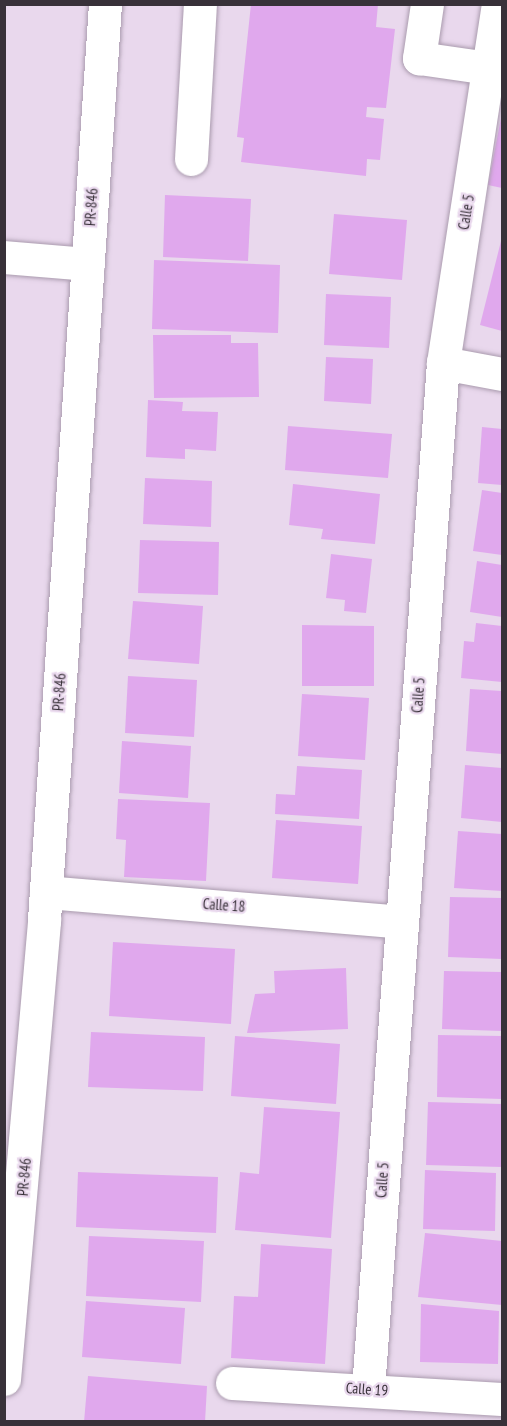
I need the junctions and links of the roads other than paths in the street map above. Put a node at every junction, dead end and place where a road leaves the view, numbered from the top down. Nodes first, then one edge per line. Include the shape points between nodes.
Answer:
1 (105, 4) edge
2 (200, 4) edge
3 (427, 4) edge
4 (498, 4) edge
5 (494, 48) edge
6 (191, 159) dead end
7 (4, 257) edge
8 (88, 264) junction
9 (443, 363) junction
10 (502, 374) edge
11 (46, 892) junction
12 (401, 922) junction
13 (14, 1189) edge
14 (4, 1379) edge
15 (232, 1383) dead end
16 (368, 1389) junction
17 (502, 1399) edge

1 - 8 street, PR-846 / PR-846
2 - 6 street
3 - 5 street via 419,58
4 - 5 street, Calle 5
5 - 9 street, Calle 5
7 - 8 street
8 - 11 street, PR-846 / PR-846
9 - 10 street
9 - 12 street, Calle 5
11 - 12 street, Calle 18
11 - 13 street, PR-846 / PR-846
12 - 16 street, Calle 5
13 - 14 street, PR-846 / PR-846
15 - 16 street, Calle 19
16 - 17 street, Calle 19

